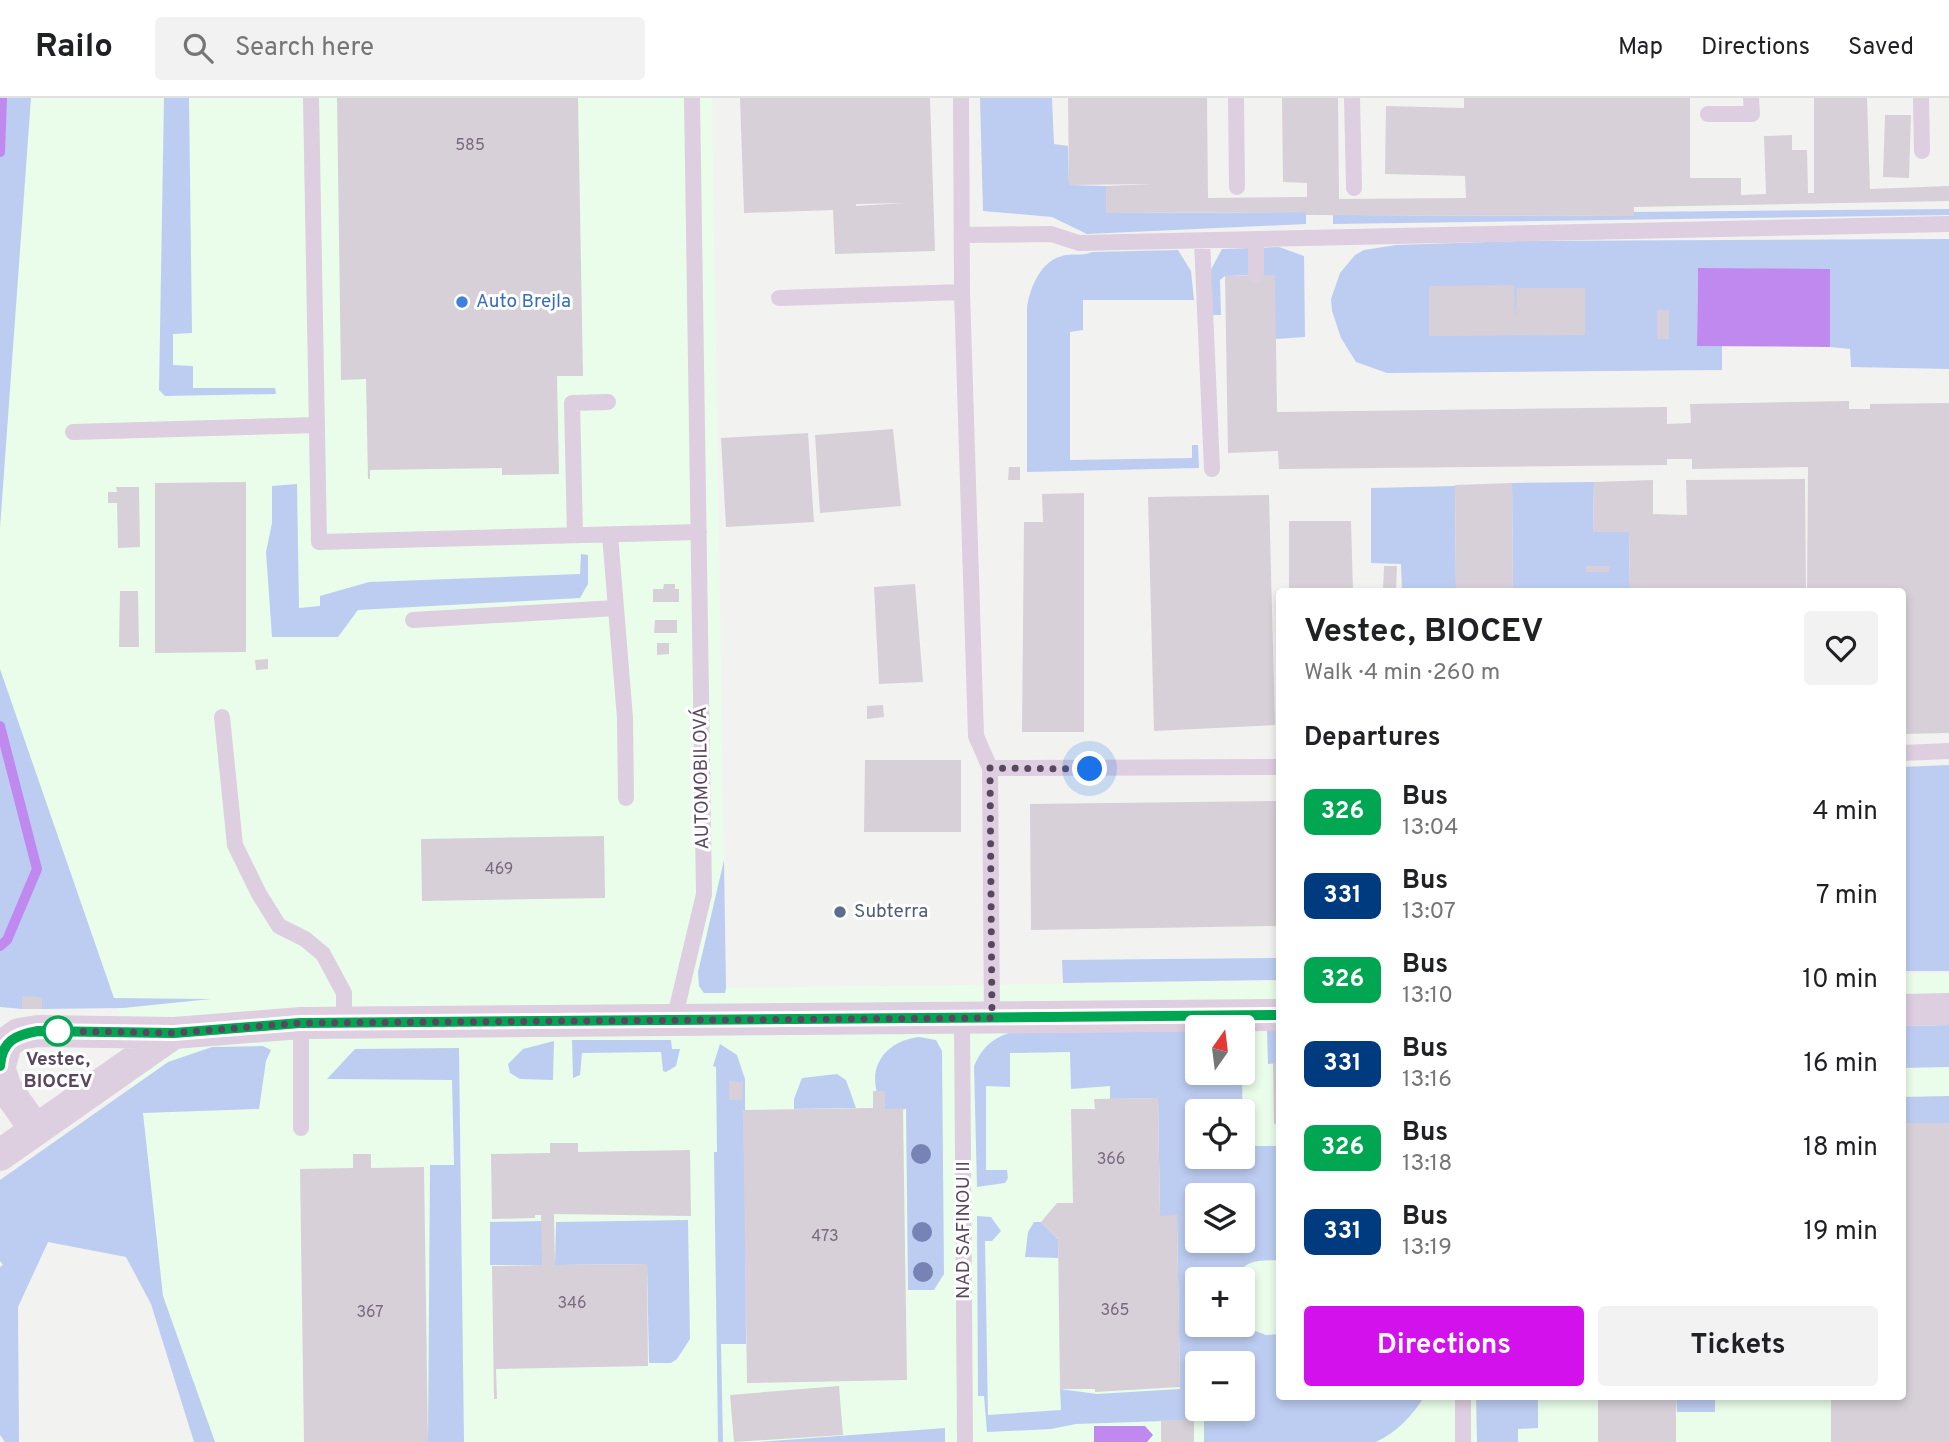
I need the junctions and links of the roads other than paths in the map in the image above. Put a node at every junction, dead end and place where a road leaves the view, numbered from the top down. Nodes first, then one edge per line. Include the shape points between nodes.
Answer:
1 (311, 98) edge
2 (692, 98) edge
3 (961, 98) edge
4 (1236, 98) edge
5 (1352, 98) edge
6 (1751, 98) edge
7 (1921, 98) edge
8 (1708, 114) dead end
9 (1922, 151) dead end
10 (1237, 187) dead end
11 (1354, 187) dead end
12 (1949, 224) edge
13 (963, 235) junction
14 (1256, 239) junction
15 (1202, 241) junction
16 (1256, 275) dead end
17 (962, 292) junction
18 (779, 298) dead end
19 (608, 402) dead end
20 (317, 425) junction
21 (73, 432) dead end
22 (1212, 469) dead end
23 (699, 532) junction
24 (575, 535) junction
25 (610, 535) junction
26 (617, 608) junction
27 (413, 620) dead end
28 (222, 717) dead end
29 (1949, 751) edge
30 (1906, 753) edge
31 (1276, 767) edge
32 (990, 768) junction
33 (626, 798) dead end
34 (1949, 1009) edge
35 (1906, 1010) edge
36 (1276, 1015) edge
37 (977, 1018) junction
38 (674, 1020) junction
39 (300, 1023) junction
40 (344, 1023) junction
41 (174, 1033) junction
42 (0, 1068) edge
43 (301, 1128) dead end
44 (35, 1129) junction
45 (0, 1155) edge
46 (1463, 1400) edge
47 (965, 1442) edge
48 (1463, 1442) edge

1 - 20 lane
2 - 23 lane, AUTOMOBILOVÁ
3 - 13 lane
4 - 10 lane
5 - 11 lane
6 - 8 lane via 1752,114
7 - 9 lane
12 - 14 lane
13 - 15 lane via 1051,234 1079,243
13 - 17 lane
14 - 15 lane
14 - 16 lane
15 - 22 lane
17 - 18 lane
17 - 32 lane via 976,736
19 - 24 lane via 572,403
20 - 21 lane
20 - 24 lane via 319,542
23 - 25 lane
23 - 38 lane, AUTOMOBILOVÁ via 704,894
24 - 25 lane
25 - 26 lane
26 - 27 lane
26 - 33 lane
28 - 40 lane via 235,845 279,926 323,954 344,993
29 - 30 lane
31 - 32 lane
32 - 37 lane, NAD SAFINOU II
34 - 35 street
36 - 37 street
37 - 38 street
37 - 47 lane, NAD SAFINOU II
38 - 40 street
39 - 40 street
39 - 41 street
39 - 43 lane
41 - 42 street via 19,1034 6,1043
41 - 44 street
42 - 44 street via 6,1088
44 - 45 street
46 - 48 lane

